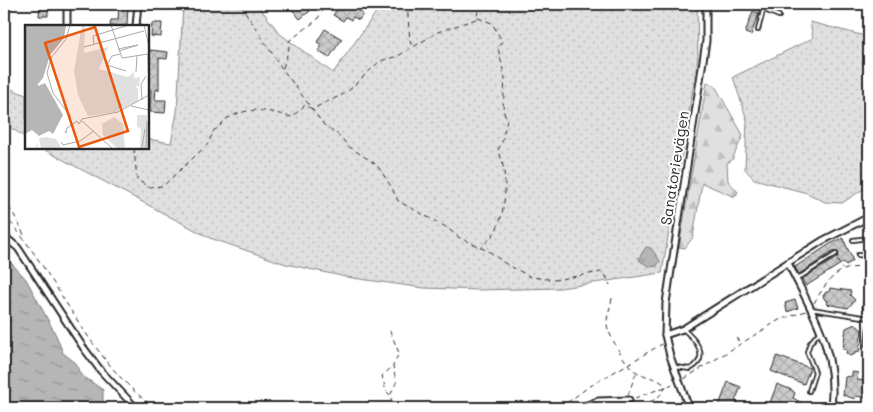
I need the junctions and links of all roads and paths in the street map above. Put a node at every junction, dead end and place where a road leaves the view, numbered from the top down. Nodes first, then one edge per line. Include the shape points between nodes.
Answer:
1 (67, 4) edge
2 (138, 4) edge
3 (240, 4) edge
4 (321, 4) edge
5 (407, 4) edge
6 (480, 4) edge
7 (706, 4) edge
8 (750, 4) edge
9 (763, 11) junction
10 (779, 16) dead end
11 (476, 17) junction
12 (67, 25) edge
13 (136, 25) edge
14 (758, 30) dead end
15 (413, 48) junction
16 (283, 69) junction
17 (310, 108) junction
18 (134, 149) edge
19 (4, 199) edge
20 (4, 215) edge
21 (869, 218) edge
22 (4, 236) edge
23 (23, 236) junction
24 (869, 238) edge
25 (854, 240) dead end
26 (481, 247) junction
27 (835, 255) joint
28 (858, 255) dead end
29 (869, 256) edge
30 (788, 263) junction
31 (869, 268) edge
32 (843, 270) junction
33 (796, 280) junction
34 (610, 285) dead end
35 (612, 298) dead end
36 (811, 309) junction
37 (869, 318) edge
38 (869, 327) edge
39 (683, 329) junction
40 (390, 330) dead end
41 (821, 330) junction
42 (665, 335) junction
43 (736, 337) dead end
44 (666, 342) junction
45 (740, 344) junction
46 (869, 348) edge
47 (627, 364) junction
48 (393, 366) junction
49 (674, 366) junction
50 (636, 372) junction
51 (680, 381) junction
52 (666, 386) junction
53 (809, 391) dead end
54 (390, 396) junction
55 (627, 400) junction
56 (832, 405) edge
57 (136, 408) edge
58 (155, 408) edge
59 (395, 408) edge
60 (560, 408) edge
61 (580, 408) edge
62 (689, 408) edge
63 (849, 408) edge

1 - 12 street
2 - 13 street
3 - 16 path
4 - 16 path via 323,10 317,20 288,41
5 - 15 path
6 - 11 path
7 - 42 street, Sanatorievägen via 706,41 666,303
8 - 9 lane
9 - 10 lane
9 - 14 lane
11 - 15 path via 438,32
11 - 26 path via 492,23 502,40 498,48 505,78 503,110 507,119 498,150 507,182 503,208 494,234
15 - 17 path via 380,61 346,93
16 - 17 path
17 - 18 path via 305,105 292,117 250,109 226,119 214,130 208,144 163,186 149,187 137,180
17 - 26 path via 328,129 377,165 398,201
19 - 23 path
20 - 23 path
21 - 30 street via 822,241
22 - 57 street via 18,248 101,371
23 - 58 path via 94,347 119,376
24 - 25 lane
26 - 34 path via 531,277 555,280 601,272
27 - 32 path
27 - 33 lane
28 - 29 lane
30 - 33 street
30 - 39 street
31 - 32 path
32 - 36 path via 826,283
33 - 36 street
35 - 47 path via 607,328
36 - 37 lane
36 - 41 street
36 - 45 path via 779,320
38 - 46 lane via 866,345
39 - 42 street
39 - 49 lane via 697,343 701,358 690,369
40 - 48 path via 399,353
41 - 53 lane via 807,352 815,372
41 - 56 street via 830,362
42 - 44 street, Sanatorievägen
43 - 45 path
44 - 47 path
44 - 49 street, Sanatorievägen
45 - 51 path
47 - 50 path
47 - 60 path
48 - 54 path via 398,377
48 - 54 path via 382,376
49 - 51 street, Sanatorievägen
50 - 52 path via 655,378
50 - 55 path
51 - 52 path
51 - 62 street, Sanatorievägen
52 - 55 path
52 - 55 path via 664,392 640,406
54 - 59 path
55 - 61 street via 598,401
56 - 63 lane

